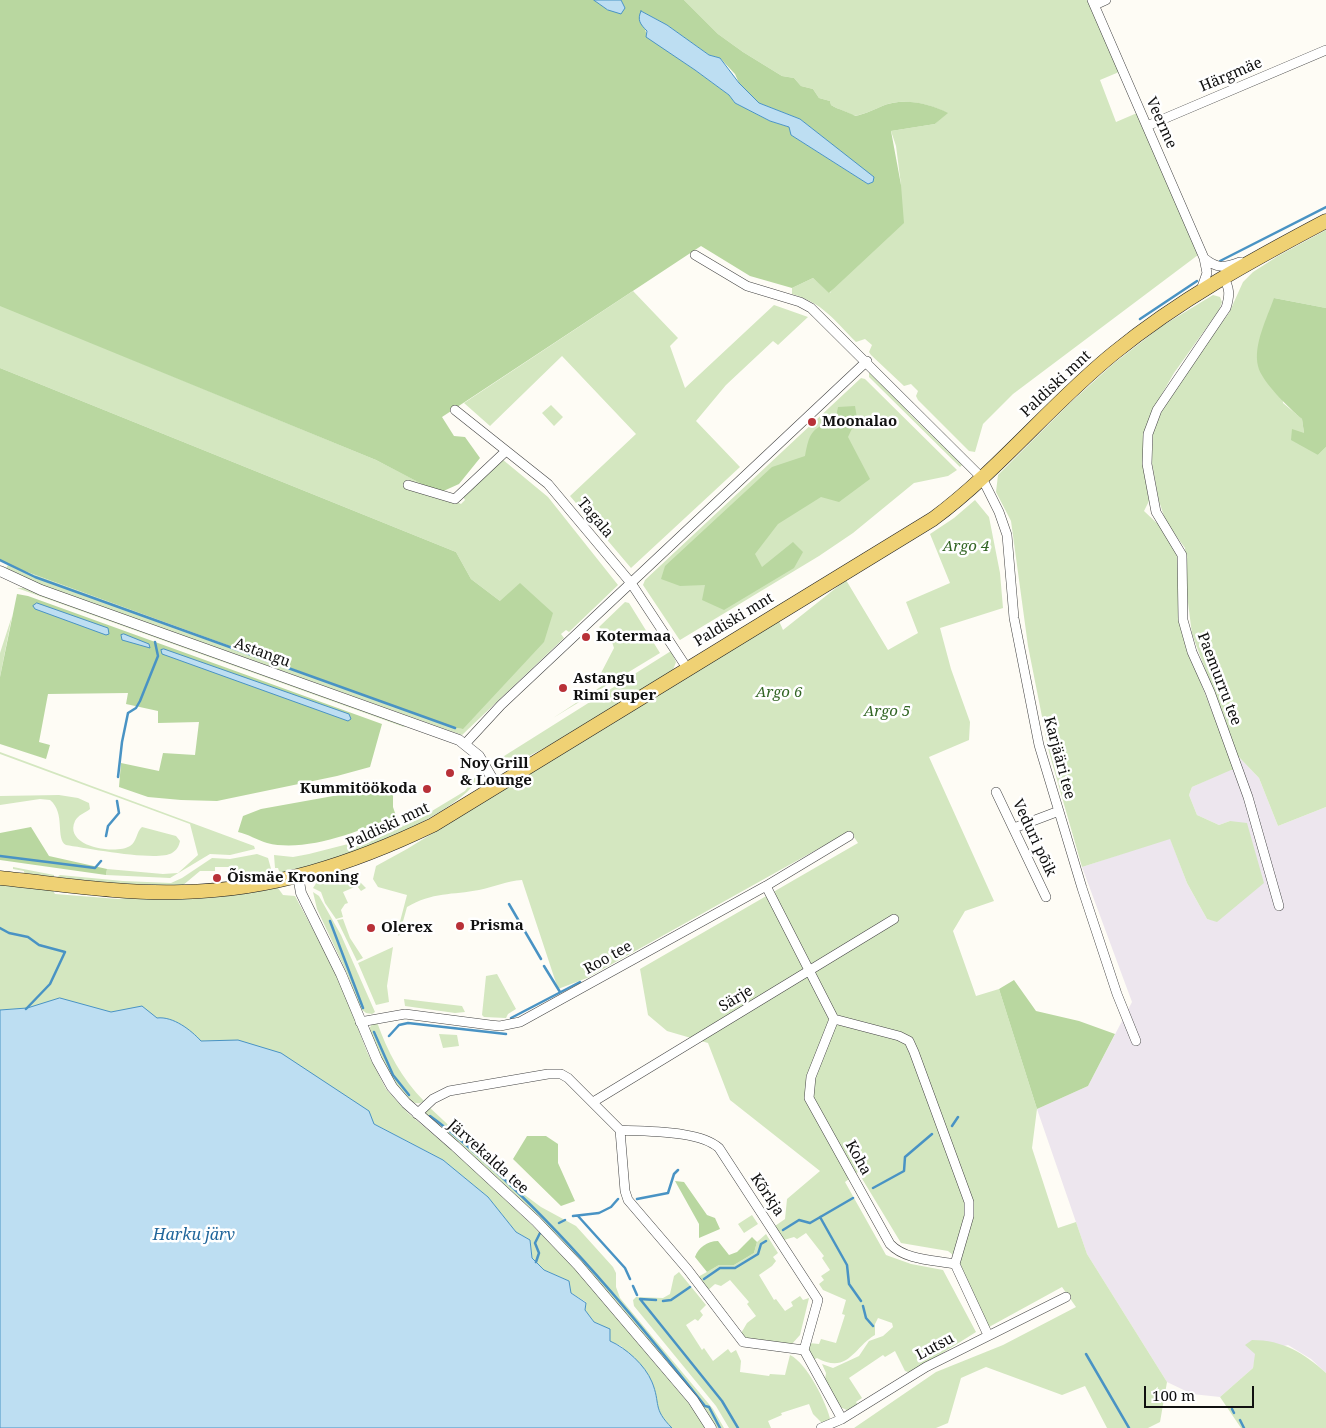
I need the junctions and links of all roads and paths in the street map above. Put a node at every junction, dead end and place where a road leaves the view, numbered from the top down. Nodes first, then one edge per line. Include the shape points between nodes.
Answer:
1 (1106, 0) edge
2 (1094, 3) edge
3 (1326, 50) edge
4 (1147, 126) junction
5 (1326, 221) edge
6 (695, 255) dead end
7 (1204, 258) junction
8 (1254, 259) junction
9 (1223, 277) junction
10 (1200, 292) junction
11 (867, 361) junction
12 (455, 410) dead end
13 (506, 451) junction
14 (982, 478) junction
15 (408, 485) dead end
16 (0, 571) edge
17 (631, 583) junction
18 (687, 668) junction
19 (465, 744) junction
20 (496, 785) junction
21 (996, 792) dead end
22 (1059, 811) junction
23 (1014, 828) junction
24 (849, 836) dead end
25 (298, 876) junction
26 (0, 878) edge
27 (766, 886) junction
28 (1046, 897) dead end
29 (1279, 906) dead end
30 (894, 919) dead end
31 (810, 971) junction
32 (834, 1019) junction
33 (360, 1022) junction
34 (1136, 1041) dead end
35 (593, 1102) junction
36 (417, 1114) junction
37 (620, 1130) junction
38 (954, 1264) junction
39 (1066, 1297) dead end
40 (988, 1335) junction
41 (804, 1350) junction
42 (842, 1419) junction
43 (711, 1428) edge
44 (821, 1428) edge

1 - 2 street
2 - 4 street, Veerme
3 - 4 street, Härgmäe
4 - 7 street, Veerme
5 - 8 main road, Paldiski mnt
6 - 11 street via 747,286 811,308
7 - 8 street via 1223,268
7 - 10 street, Veerme via 1207,277
8 - 9 main road, Paldiski mnt
9 - 10 main road, Paldiski mnt
9 - 29 street, Paemurru tee via 1230,296 1226,308 1157,410 1148,434 1147,464 1156,512 1182,555 1184,620 1192,652 1248,797
10 - 14 main road, Paldiski mnt via 1114,353
11 - 14 street
11 - 17 street
12 - 13 street, Tagala
13 - 15 street via 455,499
13 - 17 street, Tagala via 548,484
14 - 18 main road, Paldiski mnt via 933,519
14 - 22 street, Karjääri tee via 1007,535 1019,644 1039,745
16 - 19 street, Astangu via 41,590
17 - 18 street, Tagala
17 - 19 street via 488,718
18 - 20 main road, Paldiski mnt
19 - 20 street, Astangu via 479,756
20 - 25 main road, Paldiski mnt via 433,825 395,843 350,862
21 - 23 street, Veduri põik
22 - 23 street
22 - 34 street, Karjääri tee via 1117,994
23 - 28 street, Veduri põik
24 - 27 street, Roo tee
25 - 26 main road, Paldiski mnt via 237,888 181,892
25 - 33 street, Järvekalda tee via 301,893 341,974
27 - 31 street
27 - 33 street, Roo tee via 520,1022 495,1025 405,1014
30 - 31 street, Särje
31 - 32 street
31 - 35 street, Särje
32 - 38 street via 909,1041 969,1202 969,1216
32 - 38 street, Koha via 810,1077 809,1098 896,1251
33 - 36 street, Järvekalda tee via 384,1074 398,1096
35 - 36 street via 562,1074 548,1074 449,1091
35 - 37 street
36 - 43 street, Järvekalda tee via 491,1179 578,1265 693,1400
37 - 41 street via 628,1200 688,1270 743,1342
37 - 41 street, Kõrkja via 699,1137 719,1148 818,1300
38 - 40 street
39 - 40 street, Lutsu
40 - 42 street, Lutsu via 926,1367
41 - 42 street
42 - 44 street, Lutsu

